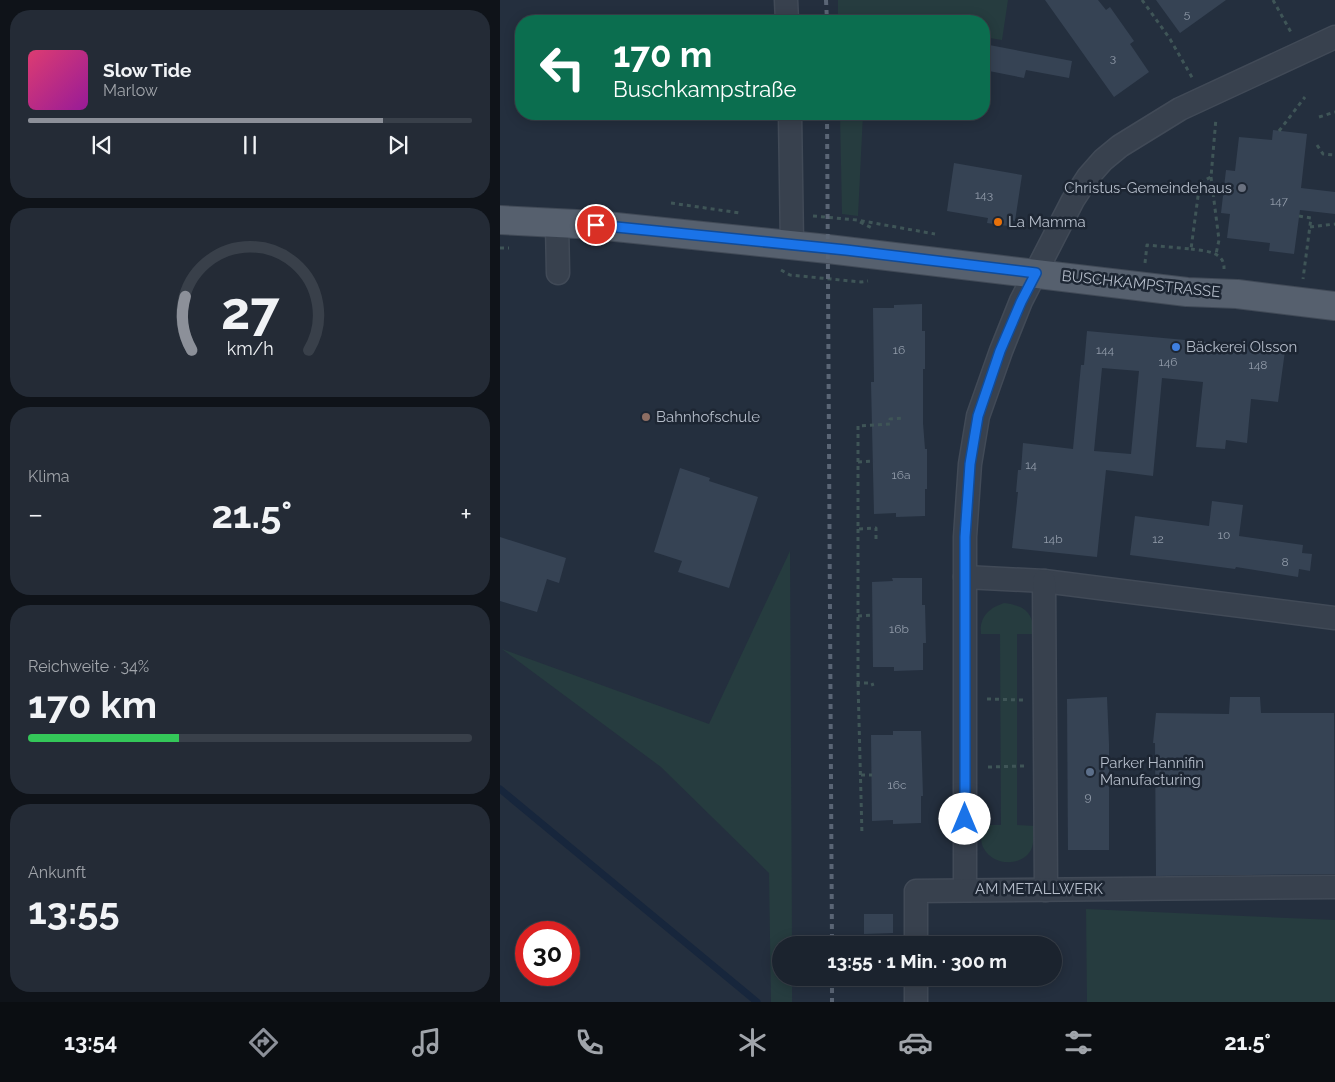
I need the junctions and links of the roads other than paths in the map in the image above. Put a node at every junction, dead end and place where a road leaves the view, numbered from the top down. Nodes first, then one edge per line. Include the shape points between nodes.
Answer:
1 (786, 0) edge
2 (787, 15) edge
3 (1335, 37) edge
4 (790, 120) edge
5 (500, 220) edge
6 (557, 223) junction
7 (792, 245) junction
8 (558, 273) dead end
9 (1036, 273) junction
10 (1335, 306) edge
11 (965, 576) junction
12 (1044, 581) junction
13 (1335, 618) edge
14 (1335, 888) edge
15 (965, 889) junction
16 (1046, 890) junction
17 (916, 936) edge
18 (916, 986) edge
19 (916, 1002) edge

1 - 2 street
3 - 9 street, AM METALLWERK via 1205,97 1120,146 1088,177
4 - 7 street
5 - 6 main road, BUSCHKAMPSTRASSE
6 - 7 main road, BUSCHKAMPSTRASSE
6 - 8 street
7 - 9 main road, BUSCHKAMPSTRASSE
9 - 10 main road, BUSCHKAMPSTRASSE
9 - 11 street, AM METALLWERK via 1000,351 978,416 970,464
11 - 12 street
11 - 15 street, AM METALLWERK
12 - 13 street
12 - 16 street
14 - 16 street, AM METALLWERK
15 - 16 street, AM METALLWERK
15 - 17 street via 916,891
18 - 19 street

